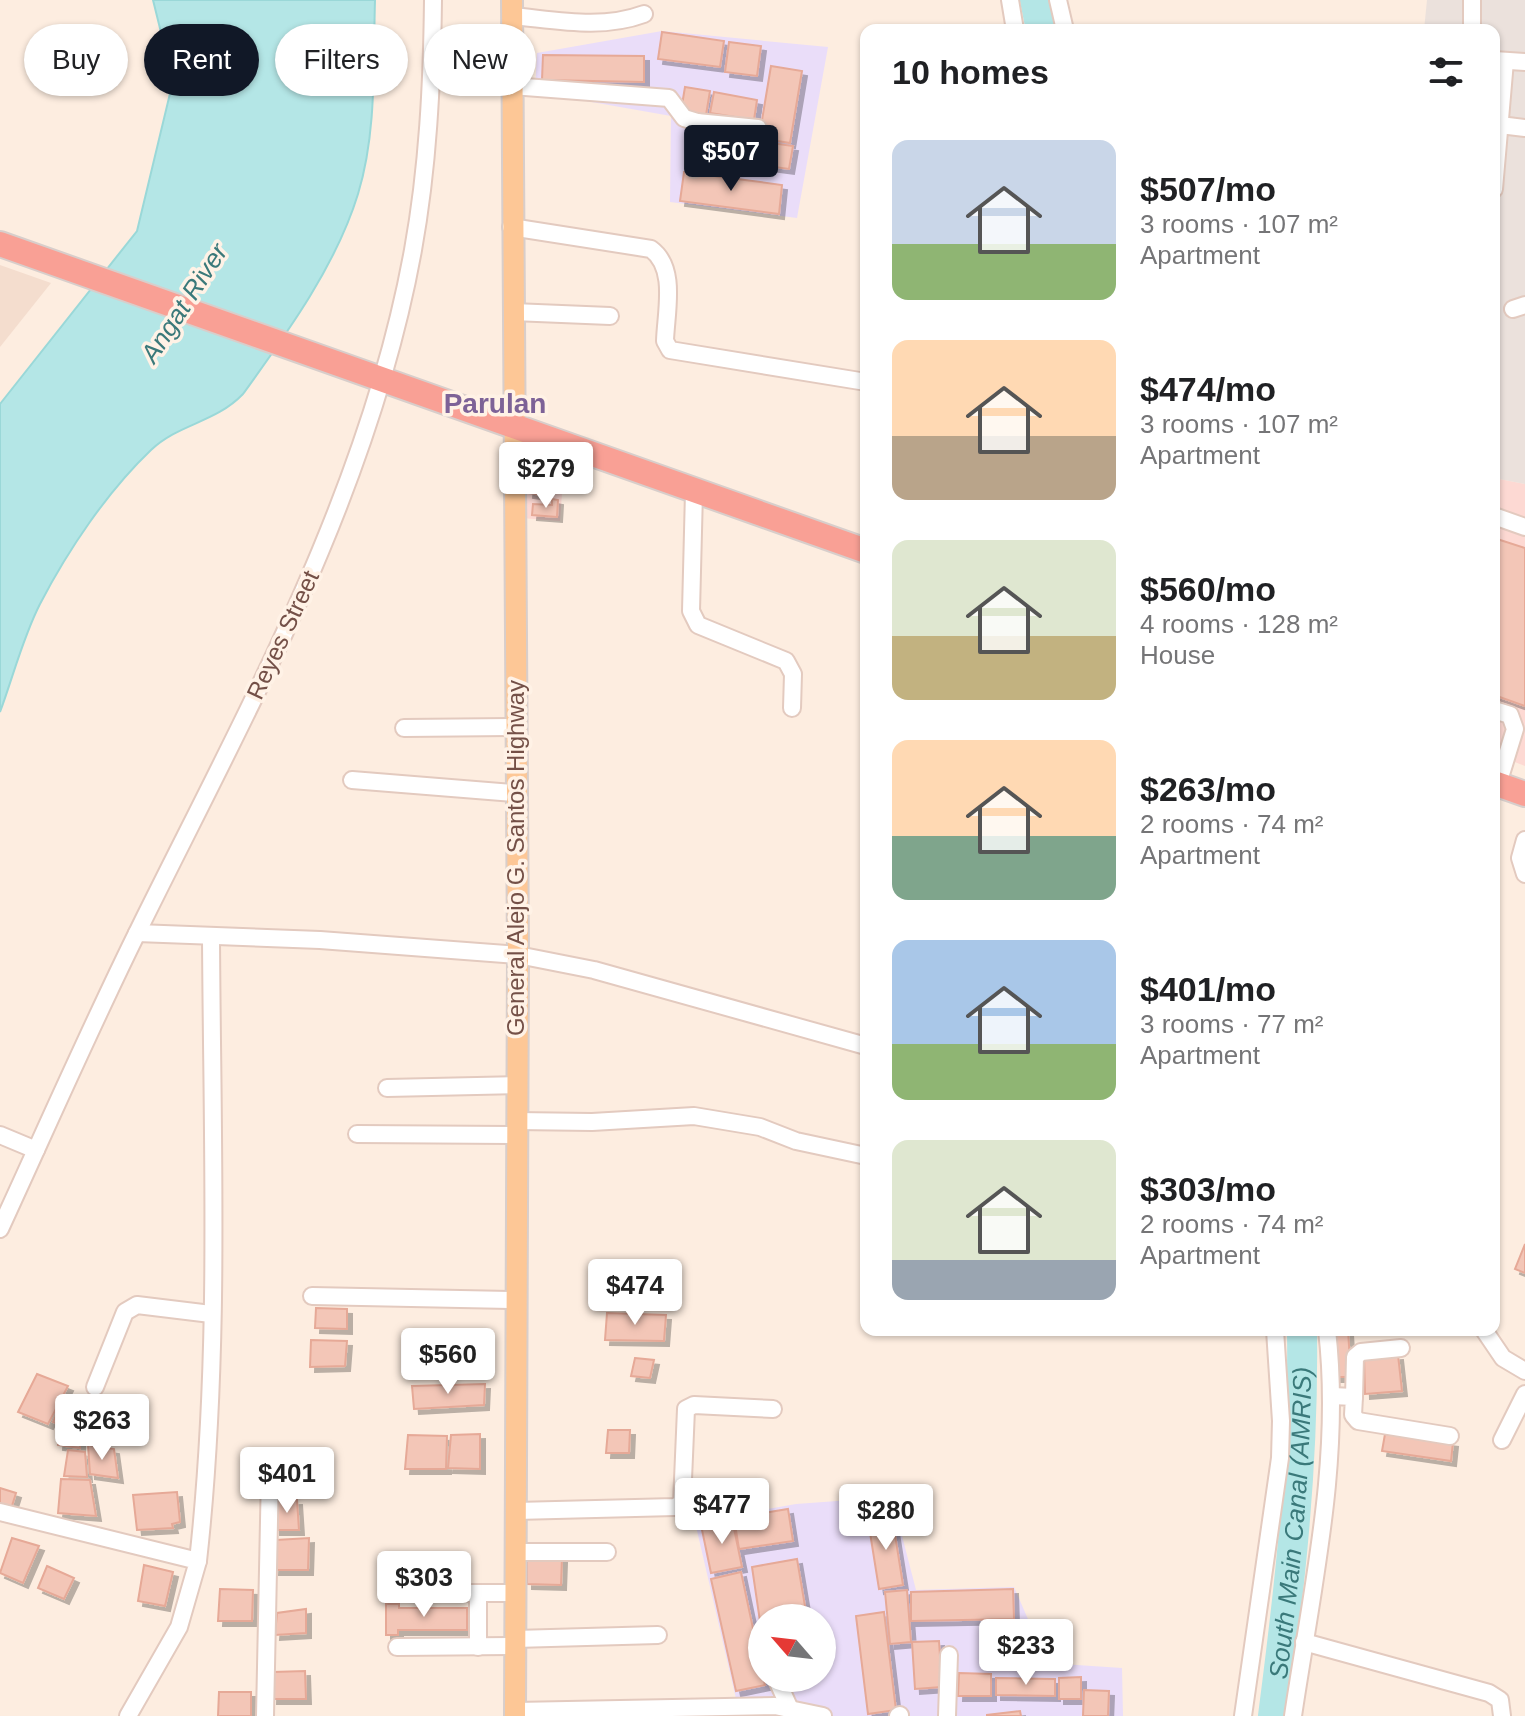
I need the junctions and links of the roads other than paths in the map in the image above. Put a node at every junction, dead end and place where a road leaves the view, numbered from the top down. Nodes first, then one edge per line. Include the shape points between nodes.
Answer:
1 (433, 0) edge
2 (1010, 0) edge
3 (1058, 0) edge
4 (1472, 0) edge
5 (512, 8) edge
6 (644, 14) dead end
7 (1014, 24) edge
8 (1064, 24) edge
9 (1472, 24) edge
10 (1500, 60) edge
11 (1525, 62) edge
12 (536, 88) edge
13 (512, 96) edge
14 (697, 122) junction
15 (1500, 125) joint
16 (758, 128) dead end
17 (1525, 128) edge
18 (694, 169) dead end
19 (511, 227) junction
20 (0, 244) edge
21 (513, 312) junction
22 (610, 316) dead end
23 (381, 378) junction
24 (860, 381) edge
25 (515, 429) junction
26 (694, 492) junction
27 (1500, 518) edge
28 (1525, 527) edge
29 (860, 549) edge
30 (792, 708) dead end
31 (1500, 712) edge
32 (515, 727) junction
33 (404, 728) dead end
34 (1520, 731) edge
35 (1500, 775) edge
36 (352, 780) dead end
37 (1500, 785) edge
38 (514, 793) junction
39 (1525, 794) edge
40 (1525, 840) edge
41 (1525, 874) edge
42 (137, 933) junction
43 (211, 936) junction
44 (518, 955) junction
45 (860, 1044) edge
46 (516, 1085) junction
47 (387, 1088) dead end
48 (516, 1128) junction
49 (357, 1134) dead end
50 (0, 1135) edge
51 (36, 1150) junction
52 (860, 1155) edge
53 (0, 1229) edge
54 (312, 1296) dead end
55 (514, 1300) junction
56 (211, 1314) junction
57 (1275, 1336) edge
58 (1327, 1336) edge
59 (1488, 1336) edge
60 (1401, 1348) dead end
61 (1525, 1371) edge
62 (95, 1387) dead end
63 (1525, 1394) edge
64 (1332, 1396) junction
65 (1354, 1397) junction
66 (773, 1409) dead end
67 (1450, 1436) dead end
68 (1502, 1440) dead end
69 (270, 1472) dead end
70 (516, 1511) junction
71 (0, 1512) edge
72 (516, 1552) junction
73 (607, 1552) dead end
74 (198, 1561) junction
75 (456, 1593) dead end
76 (478, 1593) junction
77 (516, 1593) junction
78 (658, 1635) dead end
79 (1304, 1642) junction
80 (515, 1643) junction
81 (397, 1647) dead end
82 (478, 1647) junction
83 (949, 1655) dead end
84 (782, 1692) edge
85 (790, 1709) junction
86 (515, 1715) edge
87 (128, 1716) edge
88 (265, 1716) edge
89 (823, 1716) edge
90 (947, 1716) edge
91 (1243, 1716) edge
92 (1293, 1716) edge
93 (1502, 1716) edge

1 - 23 street, Reyes Street via 430,124 413,251
2 - 7 street
3 - 8 street
4 - 9 street
5 - 6 street via 592,24
10 - 11 street
10 - 15 street
12 - 14 street via 660,96 675,104 684,118
13 - 19 main road, General Alejo G. Santos Highway
14 - 16 street
14 - 18 street
15 - 17 street
19 - 21 main road, General Alejo G. Santos Highway
19 - 24 street via 651,249 667,268 665,341 670,350
20 - 23 highway
21 - 22 street
21 - 25 main road, General Alejo G. Santos Highway
23 - 25 highway
23 - 42 street, Reyes Street via 302,598
25 - 26 highway
25 - 32 main road, General Alejo G. Santos Highway
26 - 29 highway
26 - 30 street via 691,611 698,625 786,661 793,674
27 - 28 street
31 - 34 street via 1510,715
32 - 33 street
32 - 38 main road, General Alejo G. Santos Highway
34 - 35 street
36 - 38 street
37 - 39 highway
38 - 44 main road, General Alejo G. Santos Highway
40 - 41 street via 1520,858
42 - 43 street
42 - 51 street, Reyes Street
43 - 44 street
43 - 56 street
44 - 45 street via 608,974
44 - 46 main road, General Alejo G. Santos Highway
46 - 47 street
46 - 48 main road, General Alejo G. Santos Highway
48 - 49 street
48 - 52 street via 694,1116 760,1127
48 - 55 main road, General Alejo G. Santos Highway
50 - 51 street
51 - 53 street, Reyes Street
54 - 55 street
55 - 70 main road, General Alejo G. Santos Highway
56 - 62 street via 137,1305 125,1312
56 - 74 street
57 - 91 street via 1280,1458
58 - 64 street
59 - 61 street via 1503,1358
60 - 65 street via 1355,1357
63 - 68 street
64 - 65 street
64 - 79 street via 1329,1477
65 - 67 street via 1358,1421
66 - 70 street via 686,1409 682,1503 675,1507
69 - 88 street
70 - 72 main road, General Alejo G. Santos Highway
71 - 74 street
72 - 73 street
72 - 77 main road, General Alejo G. Santos Highway
74 - 87 street via 179,1627
75 - 76 street
76 - 77 street
76 - 82 street
77 - 80 main road, General Alejo G. Santos Highway
78 - 80 street
79 - 92 street
79 - 93 street via 1489,1693 1500,1700
80 - 82 street
80 - 86 main road, General Alejo G. Santos Highway
81 - 82 street
83 - 90 street
84 - 85 street
85 - 86 street
85 - 89 street

